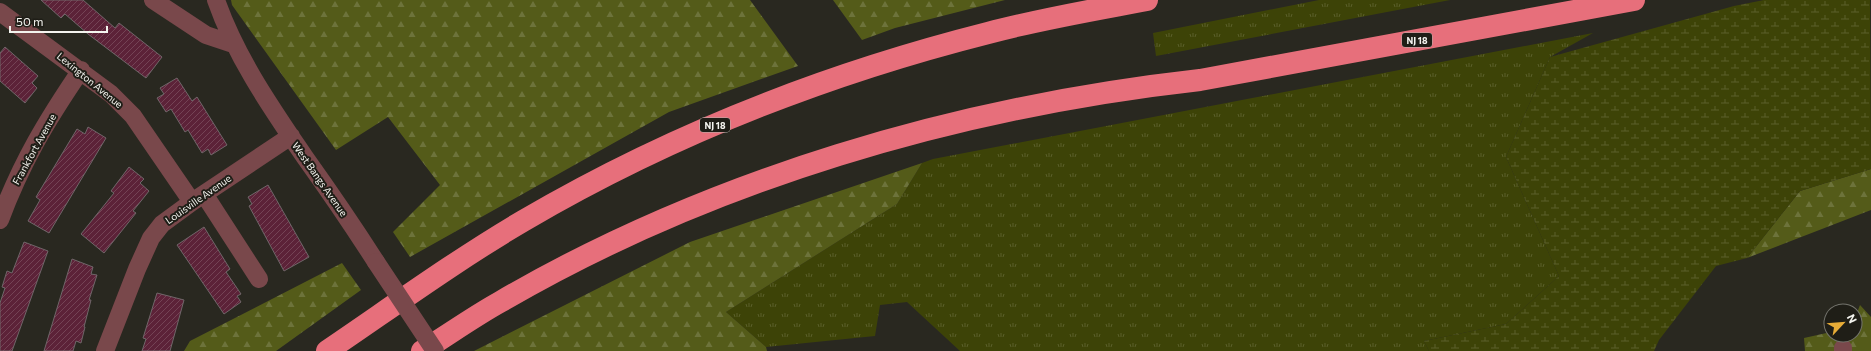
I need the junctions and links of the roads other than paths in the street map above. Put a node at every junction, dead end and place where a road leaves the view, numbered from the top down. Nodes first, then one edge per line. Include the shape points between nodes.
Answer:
1 (153, 0) edge
2 (216, 0) edge
3 (1147, 0) edge
4 (1634, 0) edge
5 (0, 12) edge
6 (234, 44) junction
7 (81, 70) junction
8 (291, 136) junction
9 (198, 198) junction
10 (0, 220) edge
11 (259, 279) dead end
12 (105, 351) edge
13 (327, 351) edge
14 (422, 351) edge
15 (435, 351) edge

1 - 6 street via 206,35
2 - 6 street, West Bangs Avenue
3 - 13 highway, NJ 18 via 1033,22 939,46 846,75 738,115 627,166 524,220 469,254
4 - 14 highway, NJ 18 via 1200,80 1146,86 1021,109 935,128 867,147 765,180 643,230 499,302
5 - 7 street, Lexington Avenue
6 - 8 street, West Bangs Avenue via 242,61
7 - 9 street, Lexington Avenue via 133,116
7 - 10 street, Frankfort Avenue via 35,142 13,186
8 - 9 street, Louisville Avenue
8 - 15 street, West Bangs Avenue, bridge
9 - 11 street, Lexington Avenue
9 - 12 street, Louisville Avenue via 162,224 151,238 136,269

